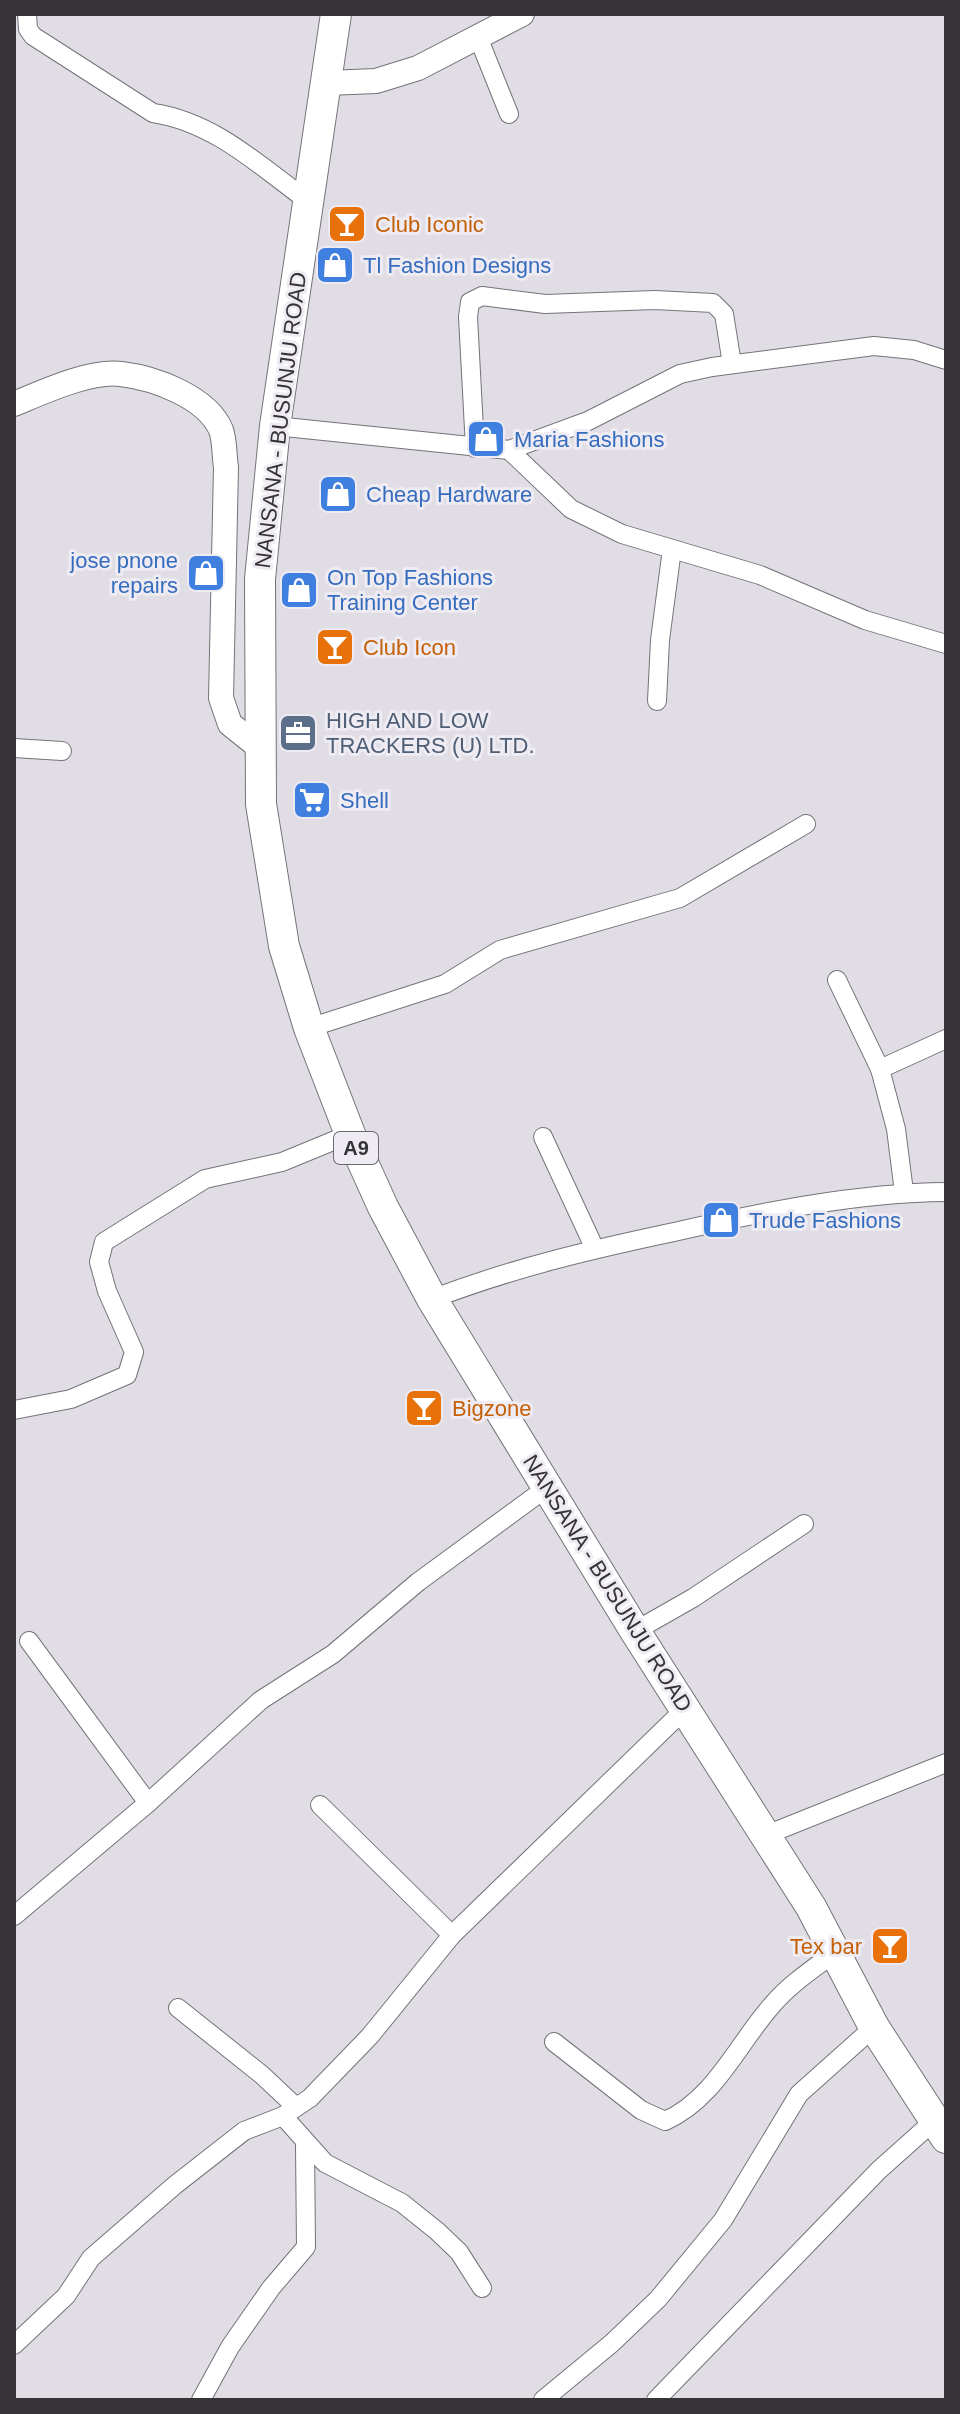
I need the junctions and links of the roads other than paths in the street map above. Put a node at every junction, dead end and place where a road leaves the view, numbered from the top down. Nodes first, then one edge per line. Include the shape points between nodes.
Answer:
1 (27, 14) edge
2 (336, 14) edge
3 (522, 14) edge
4 (478, 37) junction
5 (327, 83) junction
6 (509, 114) dead end
7 (308, 201) junction
8 (946, 360) edge
9 (732, 364) junction
10 (14, 404) edge
11 (275, 426) junction
12 (475, 448) junction
13 (509, 450) junction
14 (672, 549) junction
15 (946, 644) edge
16 (657, 701) dead end
17 (14, 748) edge
18 (260, 748) junction
19 (62, 751) dead end
20 (806, 824) dead end
21 (837, 980) dead end
22 (309, 1028) junction
23 (946, 1039) edge
24 (880, 1069) junction
25 (350, 1134) junction
26 (543, 1137) dead end
27 (904, 1192) junction
28 (946, 1192) edge
29 (594, 1247) junction
30 (432, 1299) junction
31 (14, 1410) edge
32 (549, 1486) junction
33 (804, 1524) dead end
34 (635, 1631) junction
35 (29, 1641) dead end
36 (686, 1708) junction
37 (946, 1763) edge
38 (148, 1803) junction
39 (320, 1805) dead end
40 (766, 1835) junction
41 (14, 1916) edge
42 (452, 1935) junction
43 (834, 1953) junction
44 (178, 2008) dead end
45 (874, 2027) junction
46 (554, 2042) dead end
47 (290, 2112) junction
48 (940, 2129) edge
49 (305, 2145) junction
50 (482, 2288) dead end
51 (14, 2345) edge
52 (201, 2400) edge
53 (543, 2400) edge
54 (656, 2400) edge

1 - 7 street via 33,36 153,113 213,132
2 - 5 main road, NANSANA - BUSUNJU ROAD / A9
3 - 4 street
4 - 5 street via 376,81
4 - 6 street
5 - 7 main road, NANSANA - BUSUNJU ROAD / A9
7 - 11 main road, NANSANA - BUSUNJU ROAD / A9
8 - 9 street via 874,346
9 - 12 street via 724,314 713,303 545,304 482,296 470,302 468,317
9 - 13 street via 680,374 588,421
10 - 18 street via 62,385 120,373 174,390 209,411 221,432 226,467 221,698 230,724
11 - 12 street
11 - 18 main road, NANSANA - BUSUNJU ROAD / A9 via 260,579
12 - 13 street
13 - 14 street via 571,509 622,534
14 - 15 street via 760,575 865,620
14 - 16 street
17 - 19 street
18 - 22 main road, NANSANA - BUSUNJU ROAD / A9 via 261,804 284,946
20 - 22 street via 680,898 500,950 445,984
21 - 24 street
22 - 25 main road, NANSANA - BUSUNJU ROAD / A9
23 - 24 street
24 - 27 street via 896,1129
25 - 30 main road, NANSANA - BUSUNJU ROAD / A9
25 - 31 street via 282,1162 205,1179 118,1230 104,1242 99,1262 134,1352 127,1375 71,1399
26 - 29 street
27 - 28 street
27 - 29 street
29 - 30 street via 505,1271
30 - 32 main road, NANSANA - BUSUNJU ROAD / A9
32 - 34 main road, NANSANA - BUSUNJU ROAD / A9
32 - 38 street via 418,1582 333,1654 261,1700
33 - 34 street
34 - 36 main road, NANSANA - BUSUNJU ROAD / A9
35 - 38 street
36 - 40 main road, NANSANA - BUSUNJU ROAD / A9
36 - 42 street
37 - 40 street
38 - 41 street
39 - 42 street
40 - 43 main road, NANSANA - BUSUNJU ROAD / A9
42 - 47 street via 370,2036
43 - 45 main road, NANSANA - BUSUNJU ROAD / A9
43 - 46 street via 772,2005 699,2099 665,2121 641,2110
44 - 47 street via 262,2075
45 - 48 main road, NANSANA - BUSUNJU ROAD / A9
45 - 53 street via 799,2094 723,2220 658,2299
47 - 49 street
47 - 51 street via 244,2131 163,2196 91,2258 66,2296
48 - 54 street via 879,2170
49 - 50 street via 325,2163 402,2203 437,2231 459,2252
49 - 52 street via 306,2247 230,2347

